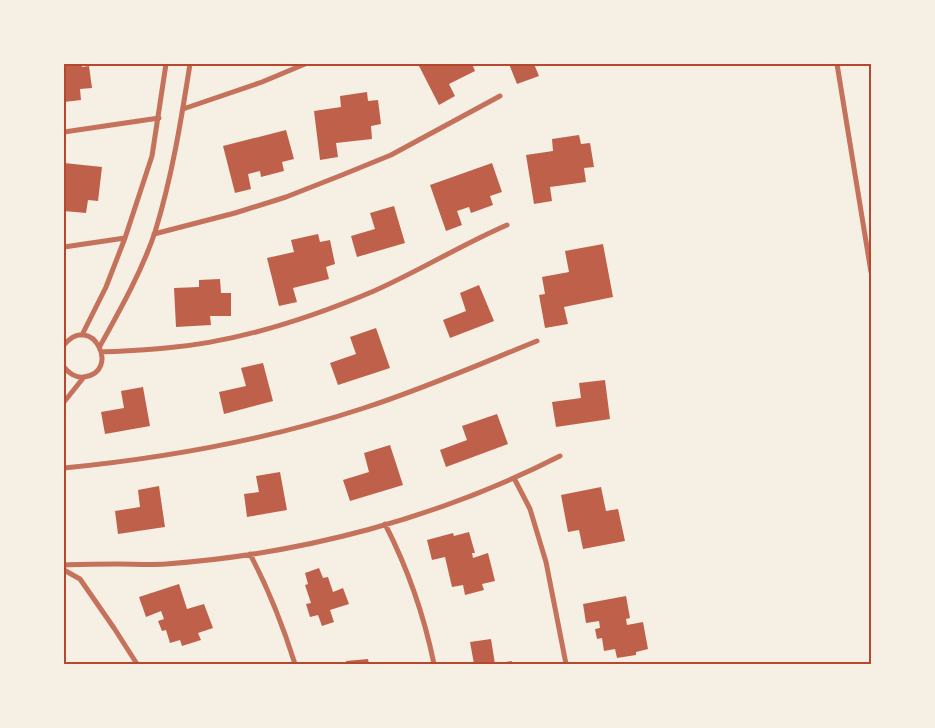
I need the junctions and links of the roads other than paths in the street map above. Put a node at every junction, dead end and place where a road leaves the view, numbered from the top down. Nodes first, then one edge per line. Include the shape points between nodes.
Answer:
1 (166, 64) edge
2 (190, 64) edge
3 (306, 64) edge
4 (837, 64) edge
5 (500, 96) dead end
6 (183, 109) junction
7 (159, 118) junction
8 (64, 132) edge
9 (507, 225) dead end
10 (154, 234) junction
11 (125, 238) junction
12 (64, 247) edge
13 (871, 262) edge
14 (871, 272) edge
15 (82, 335) junction
16 (537, 341) dead end
17 (64, 345) edge
18 (101, 349) junction
19 (64, 367) edge
20 (84, 377) junction
21 (64, 402) edge
22 (560, 456) dead end
23 (64, 468) edge
24 (514, 478) junction
25 (385, 524) junction
26 (250, 554) junction
27 (64, 565) edge
28 (64, 570) edge
29 (137, 664) edge
30 (295, 664) edge
31 (434, 664) edge
32 (566, 664) edge

1 - 7 street
2 - 6 street
3 - 6 street
4 - 13 street
5 - 10 street via 391,155 342,175 286,197
6 - 10 street
7 - 8 street
7 - 11 street via 152,156
9 - 18 street via 375,290 268,329 167,348
10 - 18 street
11 - 12 street
11 - 15 street
13 - 14 street
15 - 17 street via 69,339
15 - 18 street via 95,340
16 - 23 street via 424,387 289,430 152,458
18 - 20 street via 100,365
19 - 20 street via 70,374
20 - 21 street
22 - 24 street
24 - 25 street via 475,495
24 - 32 street via 530,509 546,562
25 - 26 street via 292,548
25 - 31 street via 417,597
26 - 27 street via 164,564
26 - 30 street via 264,579
28 - 29 street via 80,579

